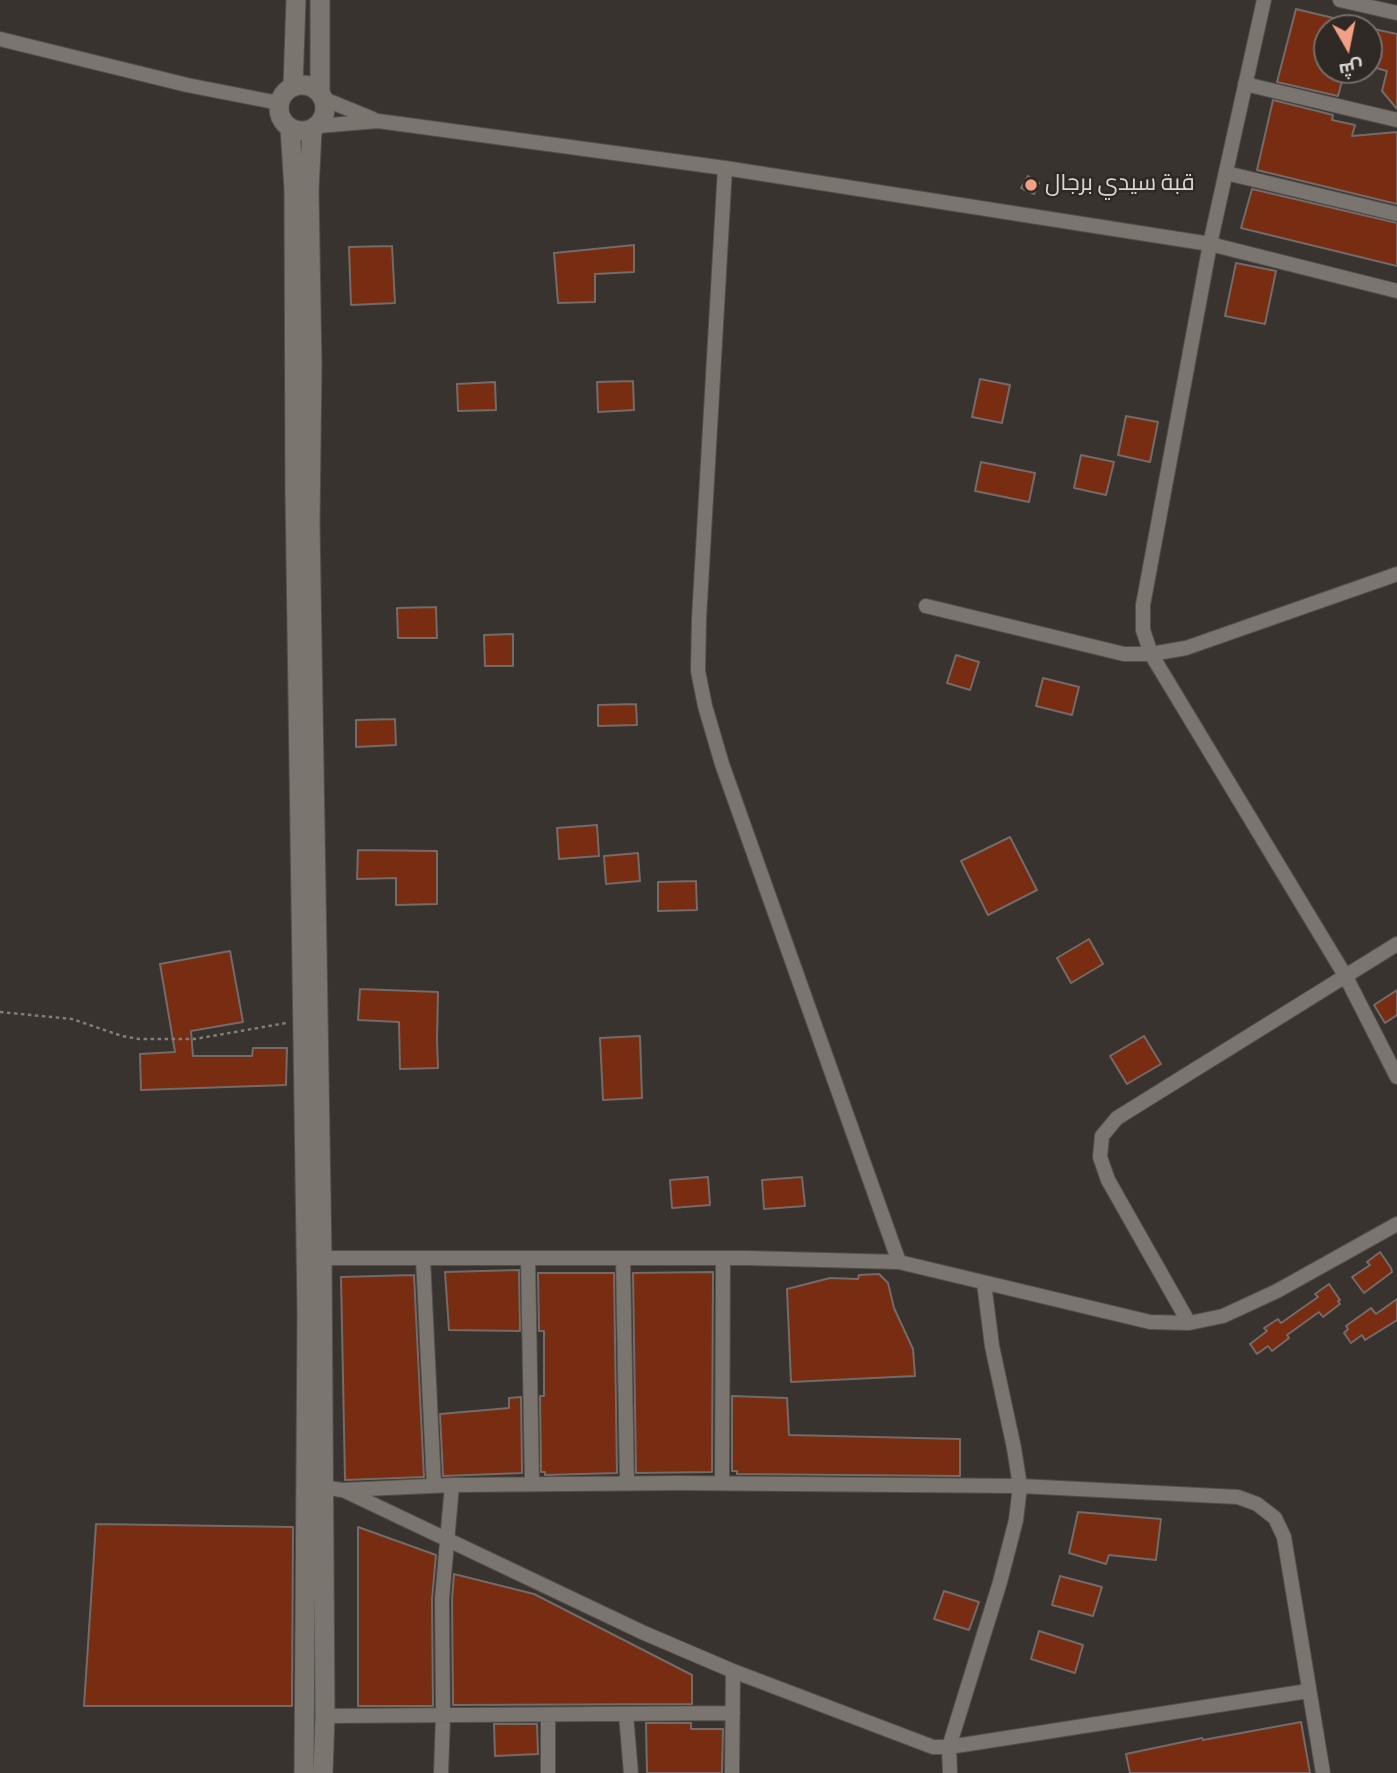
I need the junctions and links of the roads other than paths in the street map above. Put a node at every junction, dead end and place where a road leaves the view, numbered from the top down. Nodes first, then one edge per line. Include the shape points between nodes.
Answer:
1 (296, 0) edge
2 (320, 0) edge
3 (1264, 0) edge
4 (1340, 0) edge
5 (1397, 13) edge
6 (0, 39) edge
7 (1245, 84) junction
8 (293, 87) junction
9 (322, 96) junction
10 (279, 103) junction
11 (1397, 120) edge
12 (378, 121) junction
13 (290, 128) junction
14 (315, 128) junction
15 (725, 168) junction
16 (1226, 173) junction
17 (1397, 214) edge
18 (1210, 244) junction
19 (1397, 291) edge
20 (1397, 573) edge
21 (926, 606) dead end
22 (1152, 654) junction
23 (1397, 944) edge
24 (1346, 977) junction
25 (1397, 1077) edge
26 (1397, 1224) edge
27 (314, 1258) junction
28 (424, 1258) junction
29 (723, 1258) junction
30 (528, 1259) junction
31 (623, 1259) junction
32 (899, 1262) junction
33 (984, 1283) junction
34 (1189, 1323) junction
35 (627, 1483) junction
36 (722, 1483) junction
37 (532, 1484) junction
38 (452, 1485) junction
39 (434, 1486) junction
40 (1020, 1486) junction
41 (324, 1487) junction
42 (446, 1540) junction
43 (733, 1671) junction
44 (1308, 1691) junction
45 (733, 1713) junction
46 (626, 1715) junction
47 (325, 1716) junction
48 (548, 1716) junction
49 (443, 1717) junction
50 (949, 1747) junction
51 (304, 1773) edge
52 (323, 1773) edge
53 (441, 1773) edge
54 (548, 1773) edge
55 (631, 1773) edge
56 (732, 1773) edge
57 (950, 1773) edge
58 (1323, 1773) edge

1 - 8 main road
2 - 9 main road
3 - 7 street
4 - 5 street
6 - 10 street
7 - 11 street
7 - 16 street
8 - 9 main road via 307,85
8 - 10 main road
9 - 12 street
9 - 14 main road via 324,116
10 - 13 main road via 281,118
12 - 14 street
12 - 15 street
13 - 14 main road
13 - 27 main road via 302,1020
14 - 27 main road via 309,190
15 - 18 street
15 - 32 street via 698,670 722,764
16 - 17 street
16 - 18 street
18 - 19 street
18 - 22 street via 1143,605 1143,630
20 - 22 street via 1186,648
21 - 22 street via 1124,654
22 - 24 street
23 - 24 street
24 - 25 street
24 - 34 street via 1117,1118 1102,1136 1100,1157 1108,1180
26 - 34 street via 1277,1291 1223,1316
27 - 28 street
27 - 41 main road
28 - 30 street
28 - 39 street
29 - 31 street
29 - 32 street
29 - 36 street
30 - 31 street
30 - 37 street
31 - 35 street
32 - 33 street
33 - 34 street via 1150,1322
33 - 40 street
35 - 36 street
35 - 37 street
36 - 40 street
37 - 38 street
38 - 39 street
38 - 42 street
39 - 41 street
40 - 44 street via 1238,1497 1257,1504 1275,1518 1284,1537
40 - 50 street via 1000,1582
41 - 42 street
41 - 47 main road
41 - 51 main road
42 - 43 street
42 - 49 street
43 - 45 street
43 - 50 street via 915,1742
44 - 50 street
44 - 58 street
45 - 46 street
45 - 56 street
46 - 48 street
46 - 55 street
47 - 49 street
47 - 52 main road
48 - 49 street
48 - 54 street
49 - 53 street
50 - 57 street

